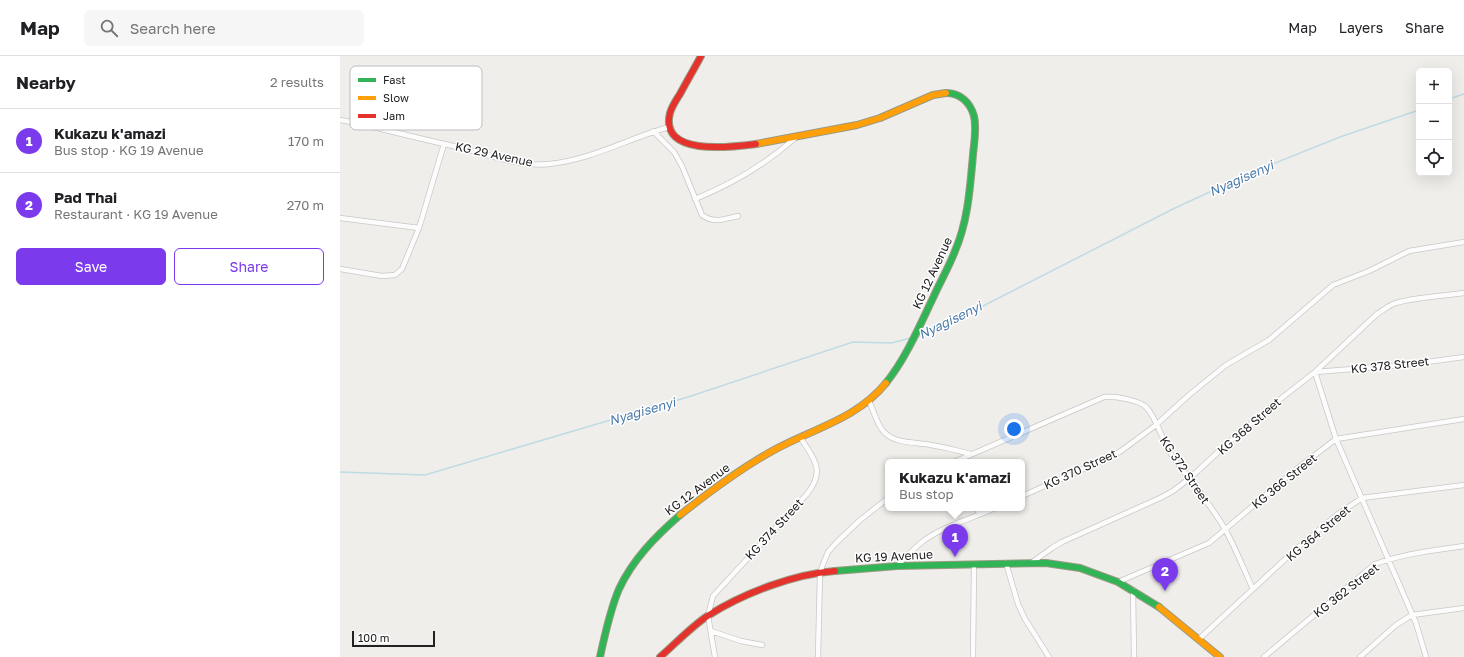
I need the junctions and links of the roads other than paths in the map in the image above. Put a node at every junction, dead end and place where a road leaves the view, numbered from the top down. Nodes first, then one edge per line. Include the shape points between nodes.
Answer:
1 (701, 56) edge
2 (340, 120) edge
3 (350, 122) edge
4 (669, 127) junction
5 (383, 130) edge
6 (653, 131) junction
7 (796, 137) junction
8 (444, 144) junction
9 (695, 199) junction
10 (738, 216) dead end
11 (340, 218) edge
12 (419, 228) junction
13 (1464, 242) edge
14 (340, 269) edge
15 (1464, 293) edge
16 (1464, 357) edge
17 (1316, 372) junction
18 (869, 401) junction
19 (1464, 419) edge
20 (1156, 425) junction
21 (800, 437) junction
22 (1336, 439) junction
23 (971, 454) junction
24 (960, 459) edge
25 (1190, 478) junction
26 (1464, 485) edge
27 (1025, 495) edge
28 (1362, 498) junction
29 (885, 500) edge
30 (978, 511) edge
31 (988, 511) edge
32 (980, 514) junction
33 (1226, 530) junction
34 (1464, 546) edge
35 (1389, 559) junction
36 (1006, 563) junction
37 (1031, 563) junction
38 (974, 564) junction
39 (897, 566) junction
40 (820, 572) junction
41 (1118, 582) junction
42 (1253, 589) junction
43 (1133, 590) junction
44 (1464, 608) edge
45 (1412, 615) junction
46 (708, 616) junction
47 (710, 631) junction
48 (1199, 639) junction
49 (762, 645) dead end
50 (600, 657) edge
51 (660, 657) edge
52 (715, 657) edge
53 (818, 657) edge
54 (973, 657) edge
55 (1049, 657) edge
56 (1134, 657) edge
57 (1219, 657) edge
58 (1264, 657) edge
59 (1360, 657) edge
60 (1426, 657) edge

1 - 4 street via 668,116
2 - 3 street, KG 29 Avenue
4 - 6 street, KG 29 Avenue
4 - 7 street, KG 12 Avenue via 683,143 713,147
5 - 8 street, KG 29 Avenue
6 - 8 street, KG 29 Avenue via 584,157 549,164 504,159
6 - 9 street via 676,157
7 - 9 street via 752,171
7 - 18 street, KG 12 Avenue via 862,125 943,92 961,96 974,112 976,126 973,163 962,234 951,262 910,344 882,389
8 - 12 street
9 - 10 street via 702,215 708,220
11 - 12 street
12 - 14 street via 402,269 395,274 382,276
13 - 20 street, KG 370 Street via 1409,251 1329,287 1269,340 1242,354 1210,377
15 - 17 street, KG 368 Street via 1394,304 1377,314
16 - 17 street, KG 378 Street via 1405,365
17 - 22 street
17 - 25 street, KG 368 Street via 1283,396
18 - 21 street, KG 12 Avenue
18 - 23 street via 879,426 891,437
19 - 22 street, KG 366 Street
20 - 23 street, KG 372 Street via 1148,408 1139,403 1104,397
20 - 25 street, KG 372 Street via 1173,457
20 - 27 street, KG 370 Street via 1113,456
21 - 46 street, KG 374 Street via 818,468 813,486 717,590 711,600
21 - 50 street, KG 12 Avenue via 747,466 693,504 649,544 622,583 614,602
22 - 28 street
22 - 33 street, KG 366 Street
23 - 24 street, KG 372 Street
25 - 33 street, KG 372 Street
25 - 37 street, KG 368 Street via 1160,498 1062,542
26 - 28 street, KG 364 Street
28 - 35 street
28 - 42 street, KG 364 Street via 1332,519
29 - 40 street via 836,543 828,552
30 - 32 street
31 - 32 street
32 - 39 street via 923,541
33 - 41 street, KG 366 Street via 1210,543
33 - 42 street, KG 372 Street
34 - 35 street, KG 362 Street
35 - 45 street
35 - 58 street, KG 362 Street via 1375,564
36 - 37 street, KG 19 Avenue
36 - 38 street, KG 19 Avenue
36 - 55 street via 1018,604
37 - 41 street, KG 19 Avenue via 1080,568
38 - 39 street, KG 19 Avenue
38 - 54 street
39 - 40 street, KG 19 Avenue
40 - 46 street, KG 19 Avenue via 770,586 742,597
40 - 53 street
41 - 43 street, KG 19 Avenue
42 - 48 street, KG 364 Street
43 - 48 street, KG 19 Avenue
43 - 56 street
44 - 45 street
45 - 59 street via 1396,625
45 - 60 street
46 - 47 street
46 - 51 street, KG 19 Avenue
47 - 49 street
47 - 52 street
48 - 57 street, KG 19 Avenue

